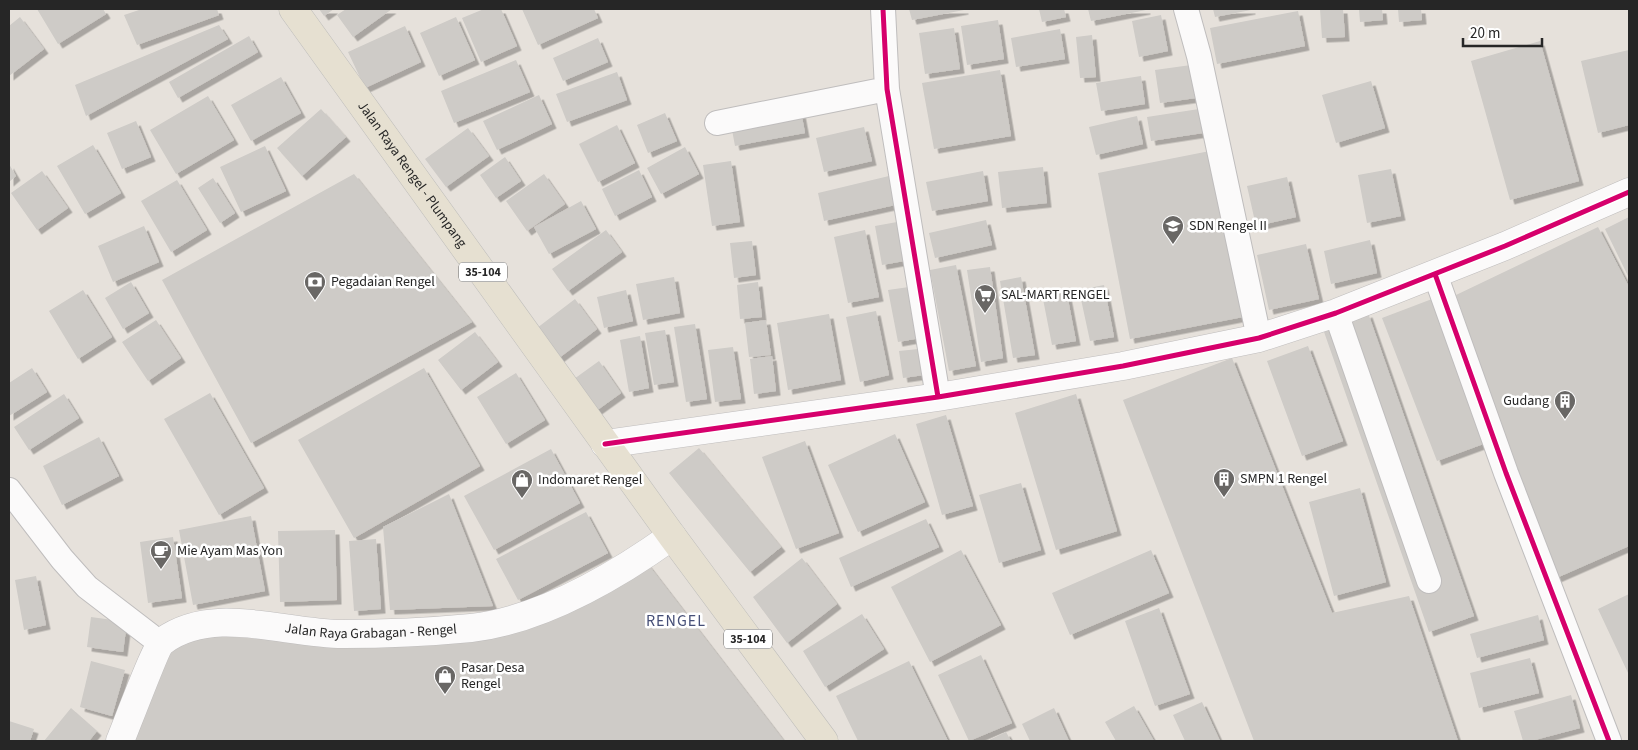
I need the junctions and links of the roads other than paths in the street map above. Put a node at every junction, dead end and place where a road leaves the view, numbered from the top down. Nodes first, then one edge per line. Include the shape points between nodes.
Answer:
1 (293, 9) edge
2 (883, 9) edge
3 (1186, 9) edge
4 (887, 89) junction
5 (717, 123) dead end
6 (1629, 192) edge
7 (1435, 274) junction
8 (1336, 314) junction
9 (1258, 338) junction
10 (938, 397) junction
11 (605, 444) junction
12 (9, 490) edge
13 (672, 536) junction
14 (1429, 582) dead end
15 (160, 642) junction
16 (120, 741) edge
17 (824, 741) edge
18 (1609, 741) edge

1 - 11 main road, Jalan Raya Rengel - Plumpang / 35-104
2 - 4 street
3 - 9 street via 1199,56
4 - 5 street
4 - 10 street
6 - 7 street
7 - 8 street
7 - 18 street via 1506,473
8 - 9 street
8 - 14 street
9 - 10 street via 1123,366
10 - 11 street
11 - 13 main road, Jalan Raya Rengel - Plumpang / 35-104
12 - 15 street via 87,587
13 - 15 street, Jalan Raya Grabagan - Rengel via 636,561 585,588 503,623 413,632 341,634 217,622 184,628
13 - 17 main road, 35-104
15 - 16 street

